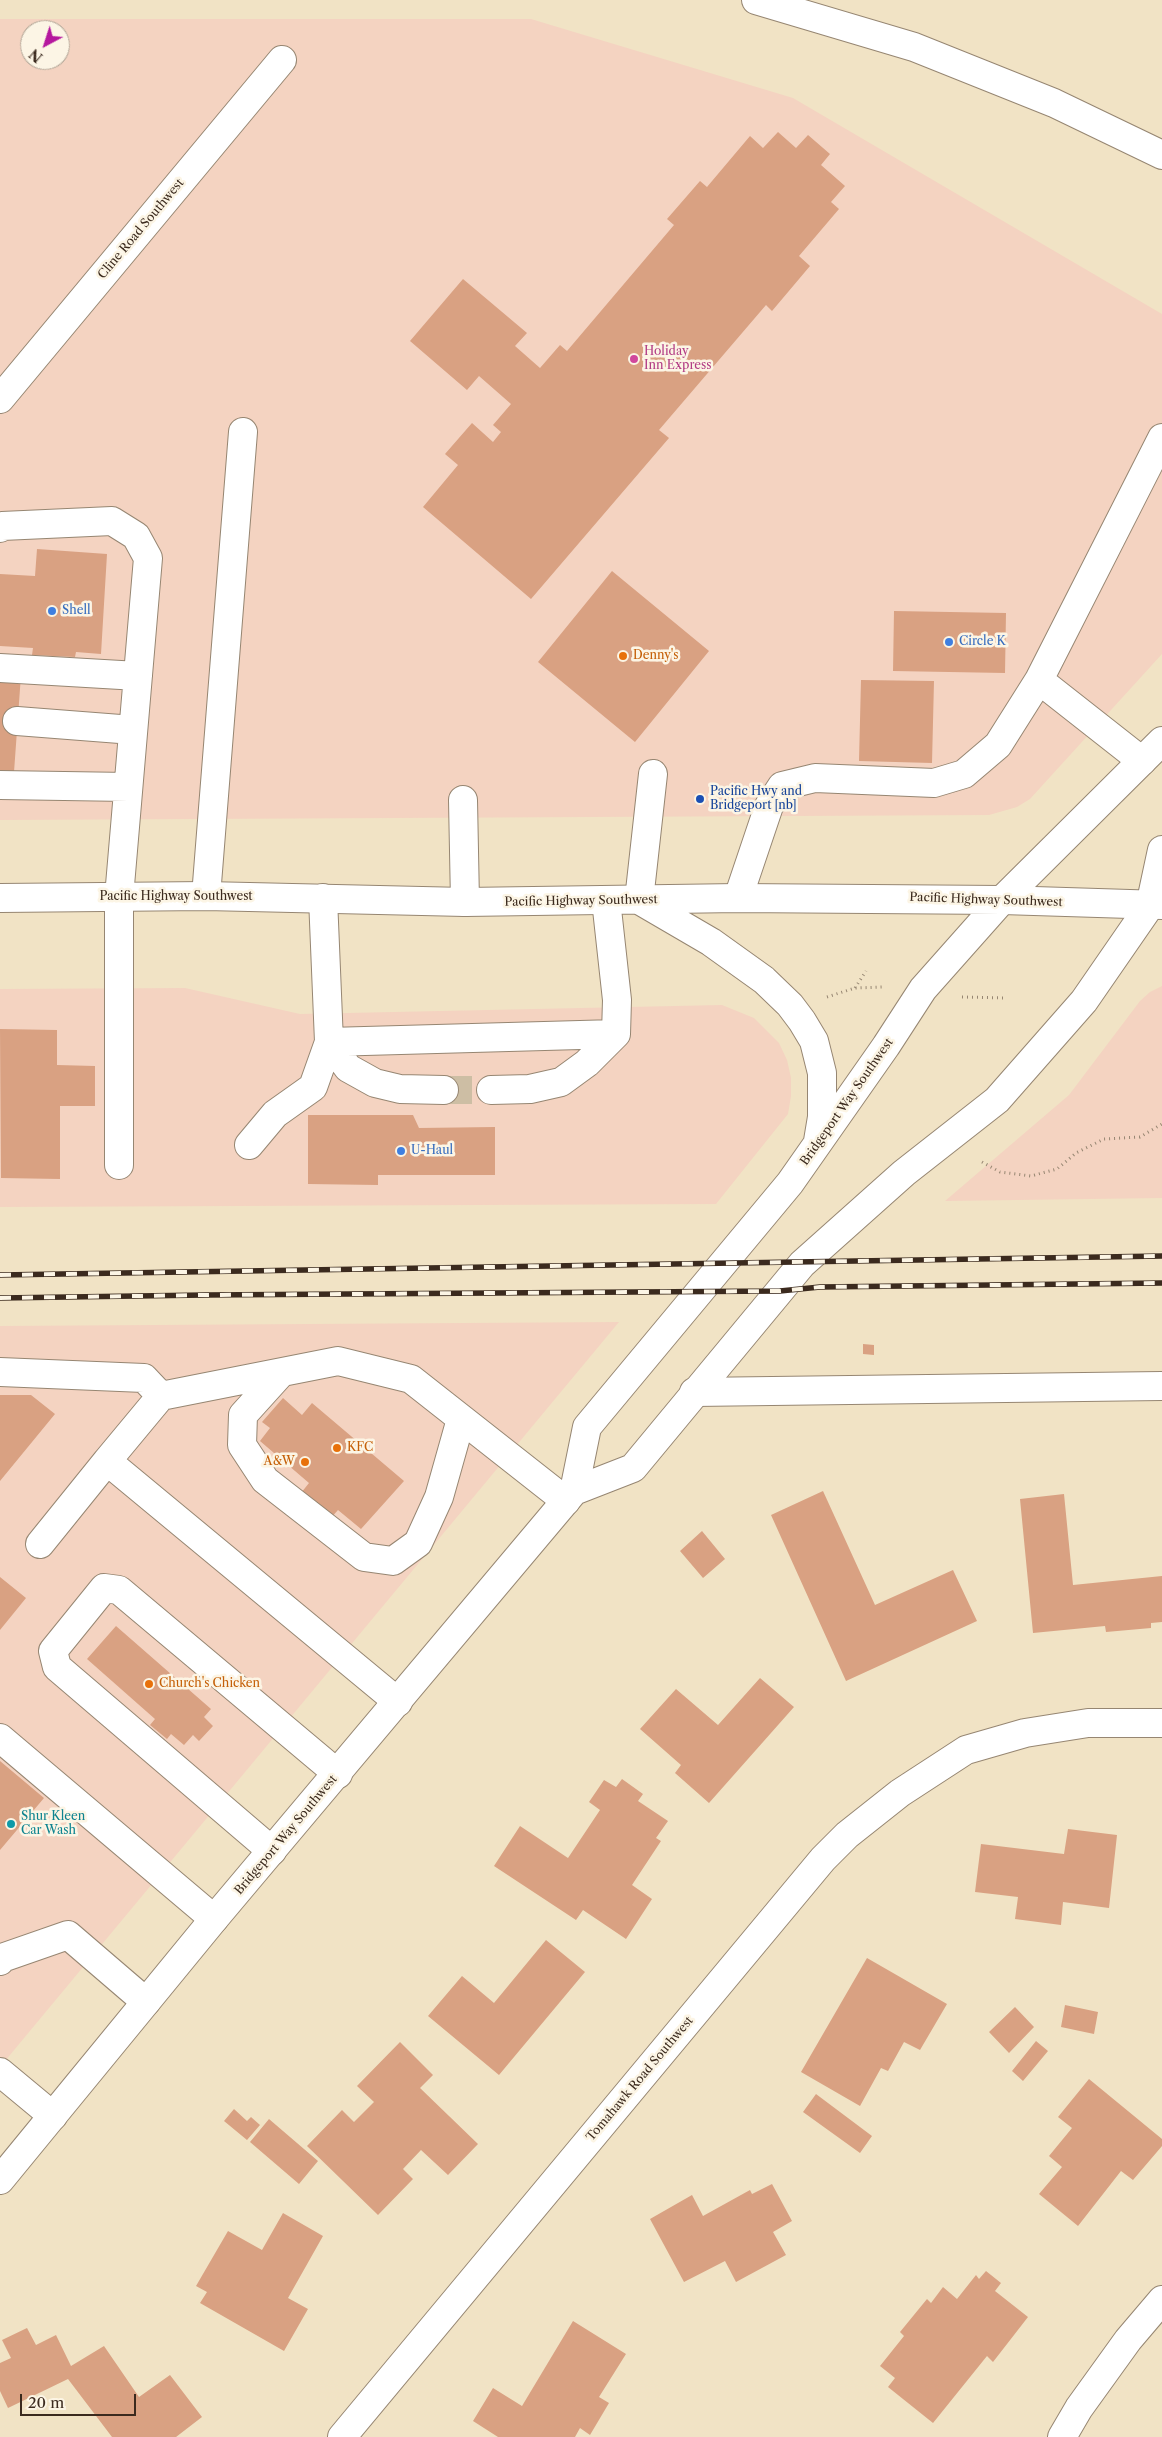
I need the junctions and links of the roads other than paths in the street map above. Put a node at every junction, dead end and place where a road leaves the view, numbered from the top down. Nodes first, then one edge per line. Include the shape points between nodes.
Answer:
1 (756, 0) edge
2 (282, 60) dead end
3 (1162, 155) edge
4 (0, 399) edge
5 (244, 432) dead end
6 (1162, 438) edge
7 (0, 528) edge
8 (0, 668) edge
9 (138, 676) junction
10 (1038, 680) junction
11 (17, 721) dead end
12 (133, 730) junction
13 (1162, 740) edge
14 (1142, 760) junction
15 (653, 774) dead end
16 (0, 785) edge
17 (128, 787) junction
18 (463, 800) dead end
19 (1162, 850) edge
20 (206, 896) junction
21 (119, 897) junction
22 (0, 898) edge
23 (323, 898) junction
24 (738, 898) junction
25 (606, 900) junction
26 (639, 900) junction
27 (1002, 900) junction
28 (1158, 900) edge
29 (465, 902) junction
30 (616, 1034) junction
31 (328, 1042) junction
32 (444, 1090) tunnel mouth
33 (491, 1090) tunnel mouth
34 (817, 1144) junction
35 (249, 1145) dead end
36 (119, 1165) dead end
37 (0, 1372) edge
38 (280, 1373) junction
39 (1162, 1386) edge
40 (694, 1392) junction
41 (161, 1396) junction
42 (461, 1419) junction
43 (107, 1462) junction
44 (570, 1496) junction
45 (40, 1544) dead end
46 (398, 1702) junction
47 (1162, 1723) edge
48 (0, 1738) edge
49 (338, 1774) junction
50 (272, 1851) junction
51 (214, 1919) junction
52 (1, 1959) edge
53 (146, 2002) junction
54 (0, 2072) edge
55 (53, 2116) junction
56 (0, 2180) edge
57 (1162, 2300) edge
58 (342, 2437) edge
59 (1062, 2437) edge

1 - 3 main road via 914,47 1054,103
2 - 4 main road, Cline Road Southwest
5 - 20 main road
6 - 10 main road
7 - 9 main road via 112,522 136,536 148,558
8 - 9 main road
9 - 12 main road
10 - 14 main road
10 - 24 main road via 998,745 964,774 934,783 815,778 782,786 769,806
11 - 12 main road
12 - 17 main road
13 - 14 main road, Bridgeport Way Southwest
14 - 27 main road, Bridgeport Way Southwest
15 - 26 main road
16 - 17 main road
17 - 21 main road
18 - 29 main road
19 - 28 main road
20 - 21 main road, Pacific Highway Southwest
20 - 23 main road, Pacific Highway Southwest
21 - 22 main road, Pacific Highway Southwest
21 - 36 main road
23 - 29 main road, Pacific Highway Southwest
23 - 31 main road
24 - 26 main road, Pacific Highway Southwest
24 - 27 main road, Pacific Highway Southwest
25 - 26 main road, Pacific Highway Southwest
25 - 29 main road, Pacific Highway Southwest
25 - 30 main road via 616,1000
26 - 34 main road via 711,942 764,980 802,1021 814,1041 822,1073 822,1117
27 - 28 main road, Pacific Highway Southwest
27 - 34 main road, Bridgeport Way Southwest via 923,989
28 - 40 main road, Bridgeport Way Southwest via 1084,1000 997,1100 904,1174 802,1264
30 - 31 main road
30 - 33 main road via 587,1063 561,1082 530,1089
31 - 32 main road via 348,1068 375,1083 400,1089
31 - 35 main road via 313,1087 275,1114
34 - 44 main road, Bridgeport Way Southwest via 790,1183 587,1427
37 - 41 main road via 144,1378
38 - 41 main road
38 - 42 main road via 338,1362 412,1379
38 - 42 main road via 243,1415 242,1445 265,1480 364,1557 393,1560 418,1542 439,1497
39 - 40 main road
40 - 44 main road, Bridgeport Way Southwest via 632,1468
41 - 43 main road
42 - 44 main road
43 - 45 main road
43 - 46 main road
44 - 46 main road, Bridgeport Way Southwest
46 - 49 main road, Bridgeport Way Southwest
47 - 58 main road, Tomahawk Road Southwest via 1088,1723 1025,1733 966,1750 900,1793 847,1834
48 - 51 main road
49 - 50 main road, Bridgeport Way Southwest
49 - 50 main road via 119,1590 104,1588 52,1651 57,1667
50 - 51 main road, Bridgeport Way Southwest
51 - 53 main road, Bridgeport Way Southwest
52 - 53 main road via 68,1935
53 - 55 main road, Bridgeport Way Southwest
54 - 55 main road
55 - 56 main road, Bridgeport Way Southwest
57 - 59 main road via 1128,2340

